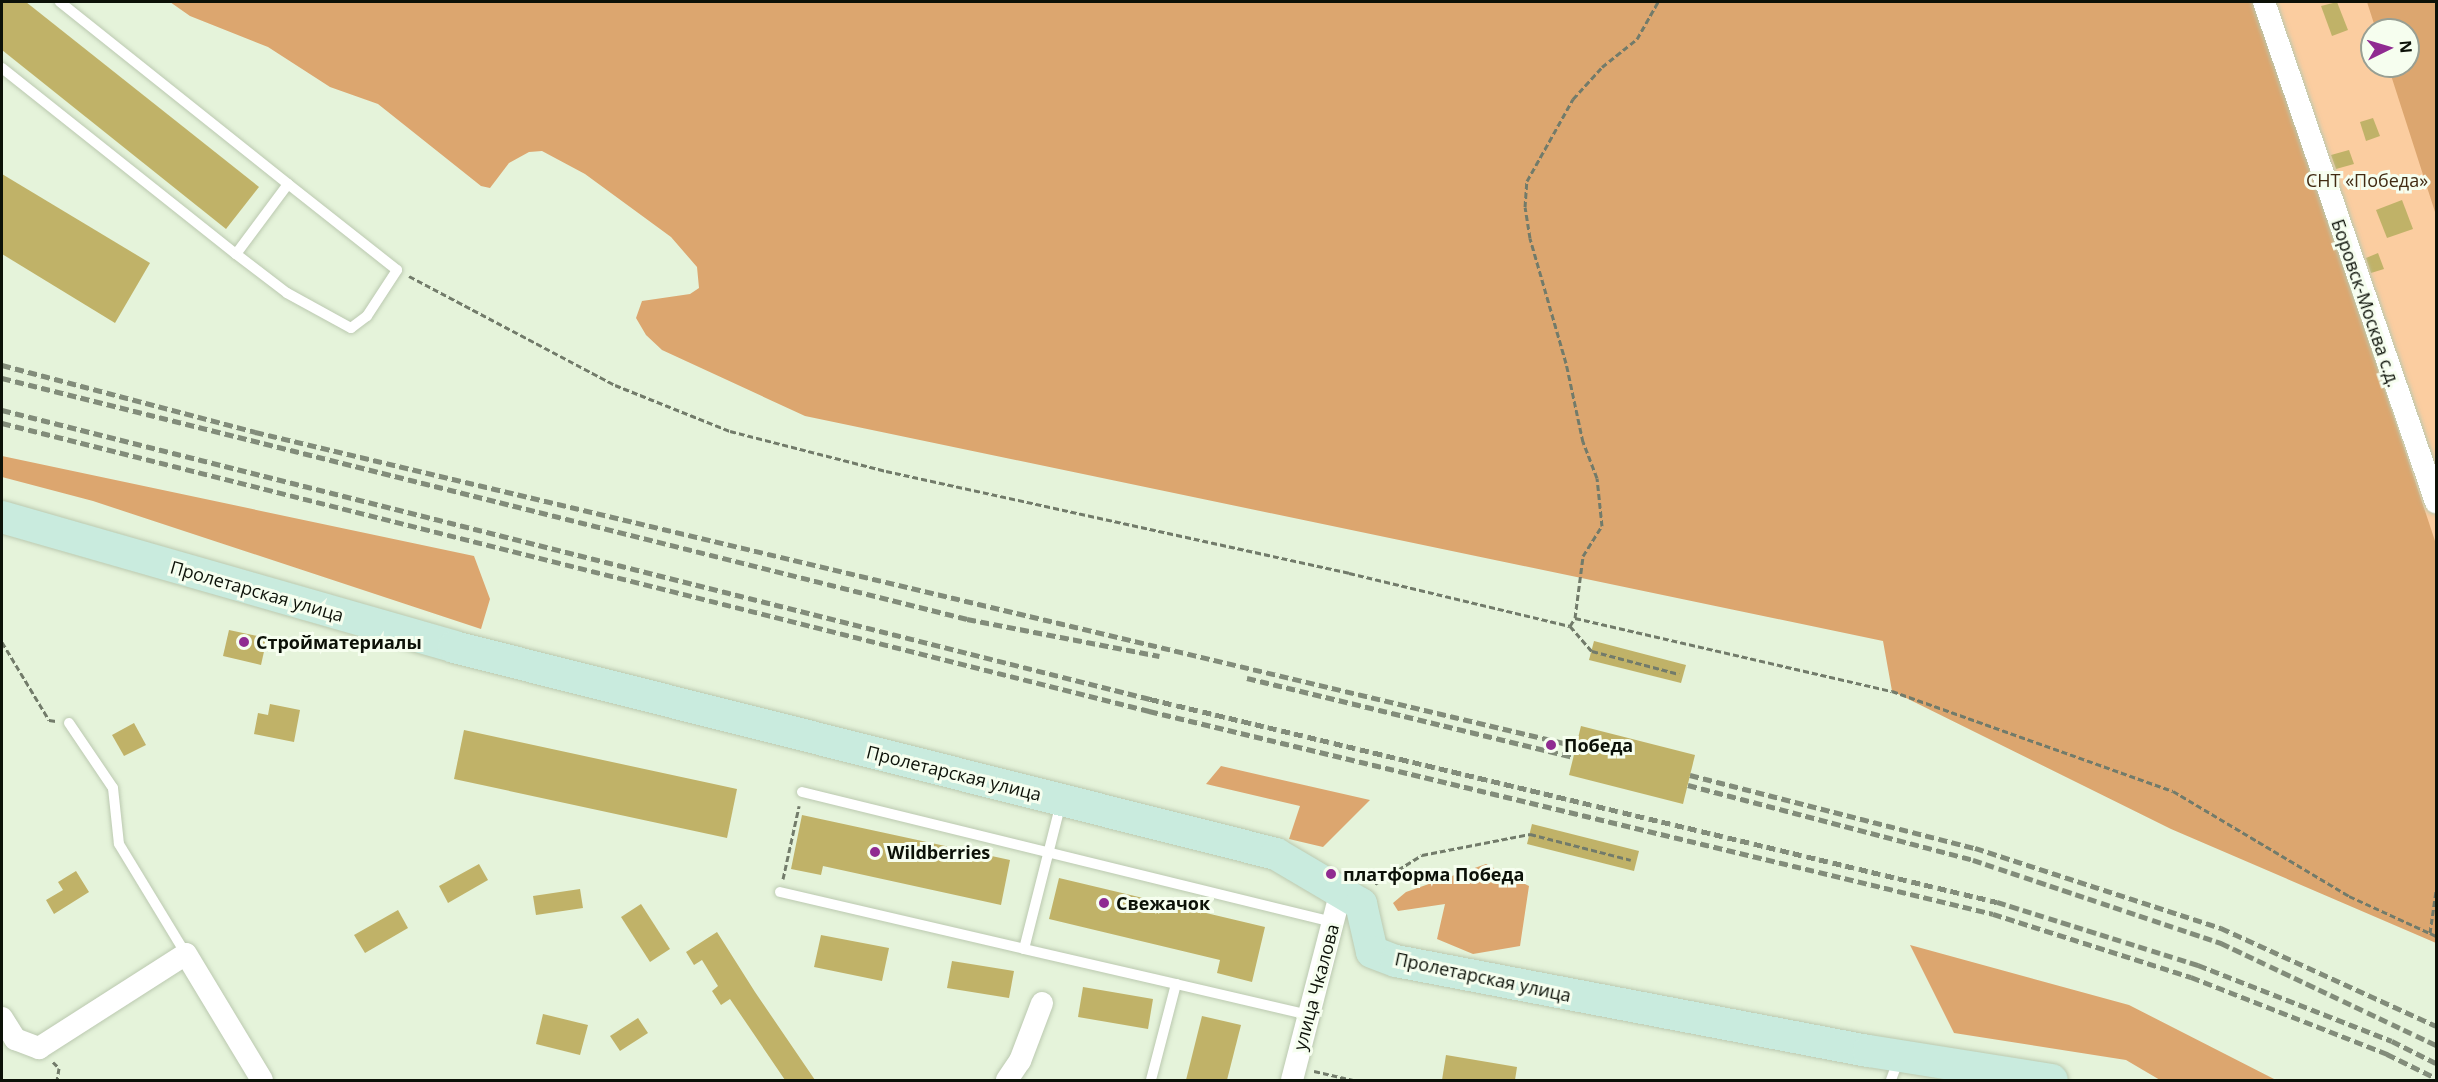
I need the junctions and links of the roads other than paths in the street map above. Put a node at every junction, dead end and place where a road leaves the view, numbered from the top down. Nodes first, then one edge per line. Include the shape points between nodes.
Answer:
1 (60, 2) edge
2 (2264, 2) edge
3 (2, 68) edge
4 (288, 184) junction
5 (236, 254) junction
6 (2436, 502) edge
7 (2, 517) edge
8 (69, 723) road end
9 (802, 792) road end
10 (1061, 800) junction
11 (1048, 852) junction
12 (780, 892) road end
13 (1337, 908) junction
14 (1024, 949) junction
15 (186, 954) junction
16 (1176, 984) junction
17 (1042, 1003) dead end
18 (1309, 1015) junction
19 (2, 1018) edge
20 (1895, 1068) edge
21 (1294, 1073) edge
22 (262, 1080) edge
23 (1007, 1080) edge
24 (1151, 1080) edge
25 (2052, 1080) edge

1 - 4 lane
2 - 6 street, Боровск-Москва с.д.
3 - 5 lane
4 - 5 lane
4 - 5 lane via 397,270 367,316 351,328 287,293
7 - 10 main road, Пролетарская улица via 454,647
8 - 15 lane via 113,788 119,844
9 - 11 lane
10 - 11 lane
10 - 13 main road, Пролетарская улица via 1276,854
11 - 13 lane
11 - 14 lane
12 - 14 lane
13 - 18 street, улица Чкалова
13 - 20 main road, Пролетарская улица via 1361,904 1372,952 1396,961 1869,1051
14 - 16 lane
15 - 19 street via 39,1048 15,1039
15 - 22 street
16 - 18 lane
16 - 24 lane
17 - 23 street via 1020,1061
18 - 21 street, улица Чкалова
20 - 25 main road

